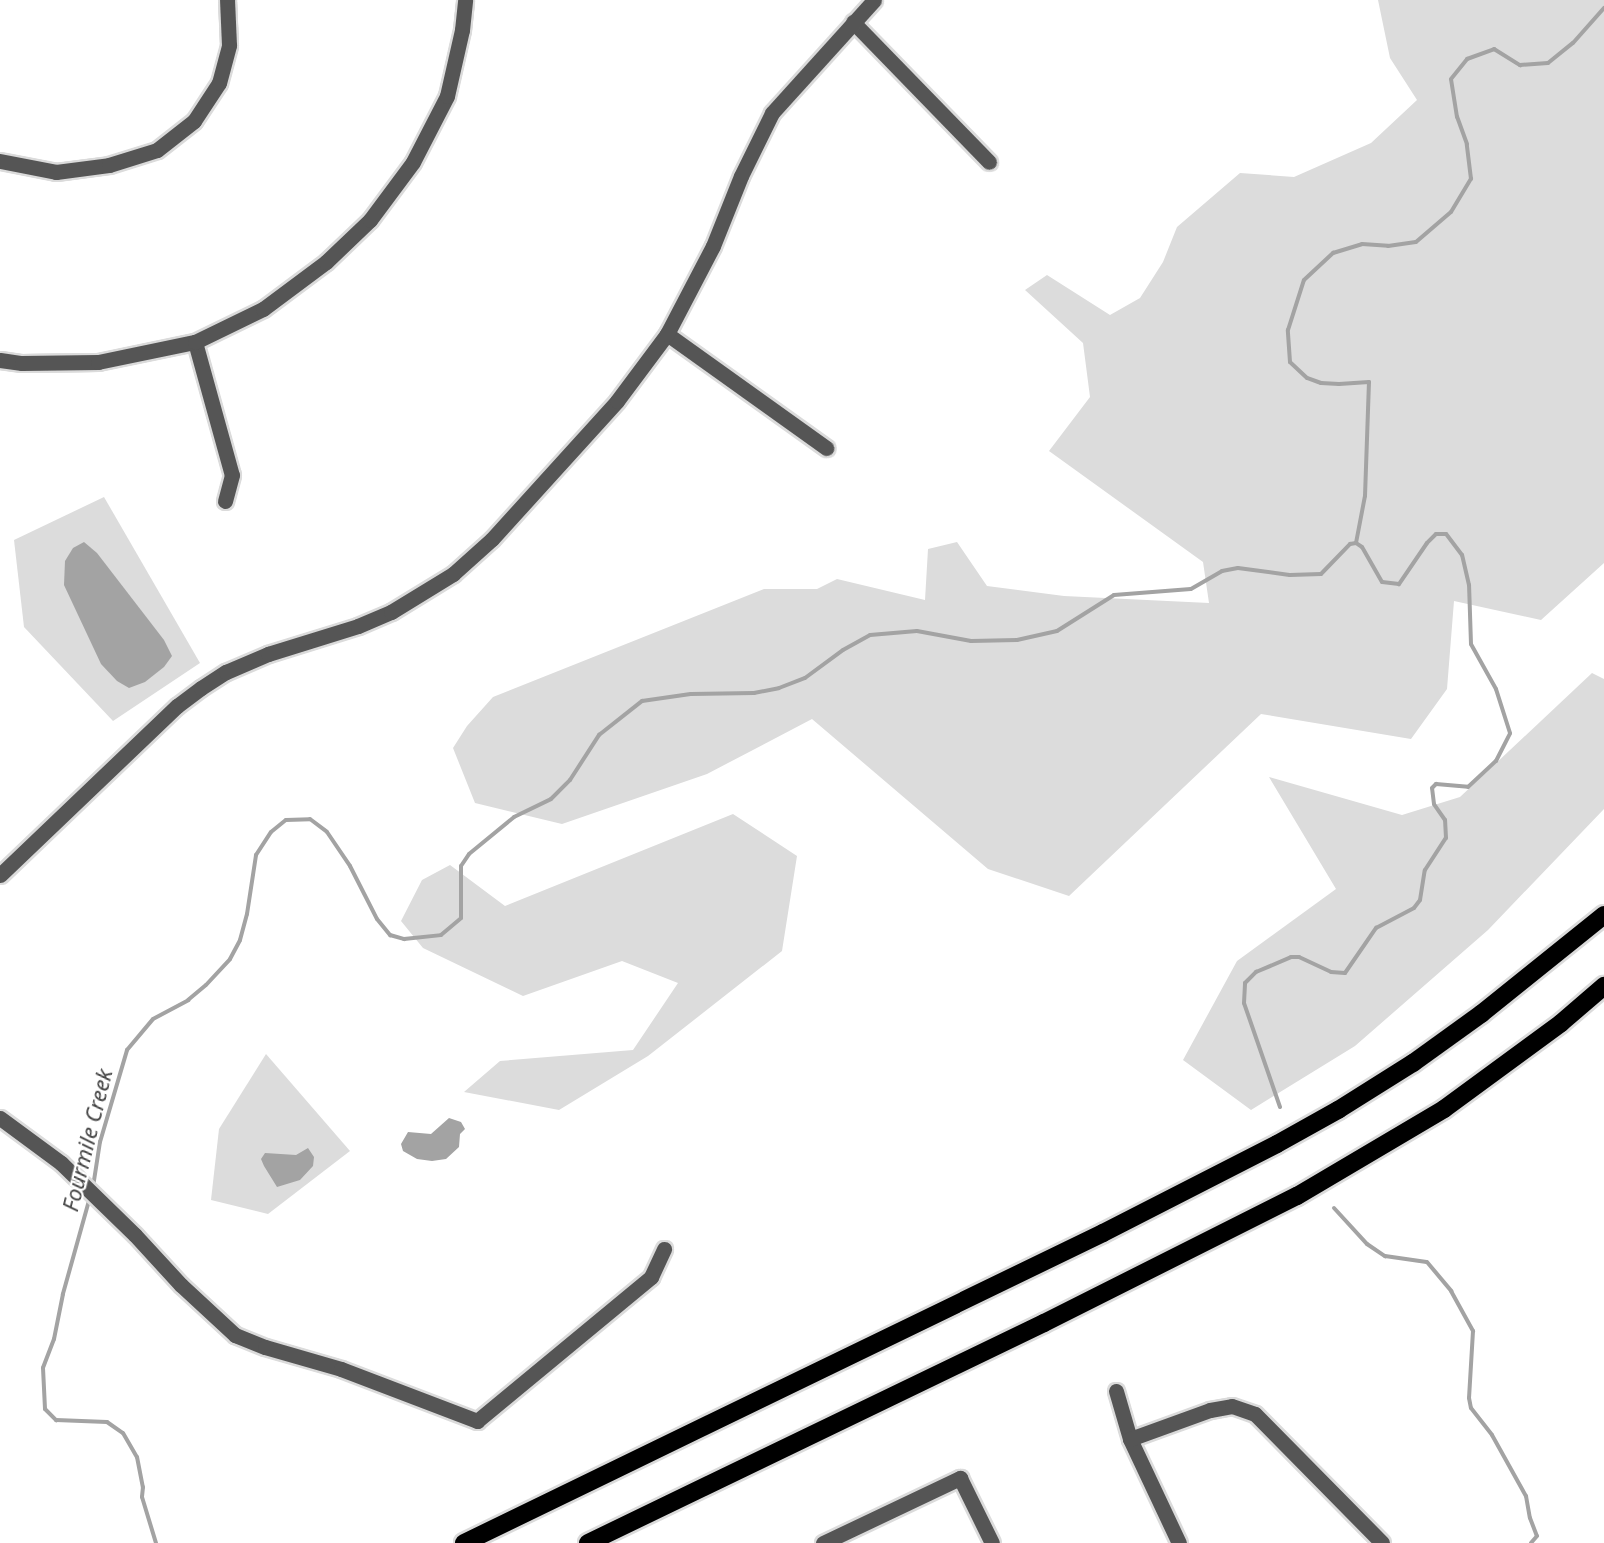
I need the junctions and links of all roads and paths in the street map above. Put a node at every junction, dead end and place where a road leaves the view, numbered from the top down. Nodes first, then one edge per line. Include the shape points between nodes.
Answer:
1 (227, 0) edge
2 (465, 0) edge
3 (874, 0) edge
4 (853, 22) junction
5 (0, 161) edge
6 (988, 162) dead end
7 (667, 334) junction
8 (195, 342) junction
9 (0, 360) edge
10 (826, 448) dead end
11 (225, 501) dead end
12 (0, 875) edge
13 (1604, 915) edge
14 (1604, 986) edge
15 (0, 1118) edge
16 (664, 1249) dead end
17 (1116, 1391) dead end
18 (1130, 1439) junction
19 (464, 1543) edge
20 (588, 1543) edge
21 (823, 1543) edge
22 (992, 1543) edge
23 (1179, 1543) edge
24 (1382, 1543) edge

1 - 5 street via 229,45 219,83 194,121 157,150 109,165 56,172
2 - 8 street via 447,96 413,162 370,220 326,262 263,309
3 - 4 street
4 - 6 street
4 - 7 street via 772,113 713,246
7 - 10 street
7 - 12 street via 617,401 492,539 453,574 391,612 268,654 201,688 177,706
8 - 9 street via 98,362
8 - 11 street via 232,475
13 - 19 highway via 1489,1008 1413,1063 1277,1144 1103,1233
14 - 20 highway via 1561,1023 1444,1108 1298,1196
15 - 16 street via 61,1163 235,1335 341,1369 477,1420 651,1277
17 - 18 street
18 - 23 street
18 - 24 street via 1210,1410 1232,1406 1255,1414
21 - 22 street via 960,1478

